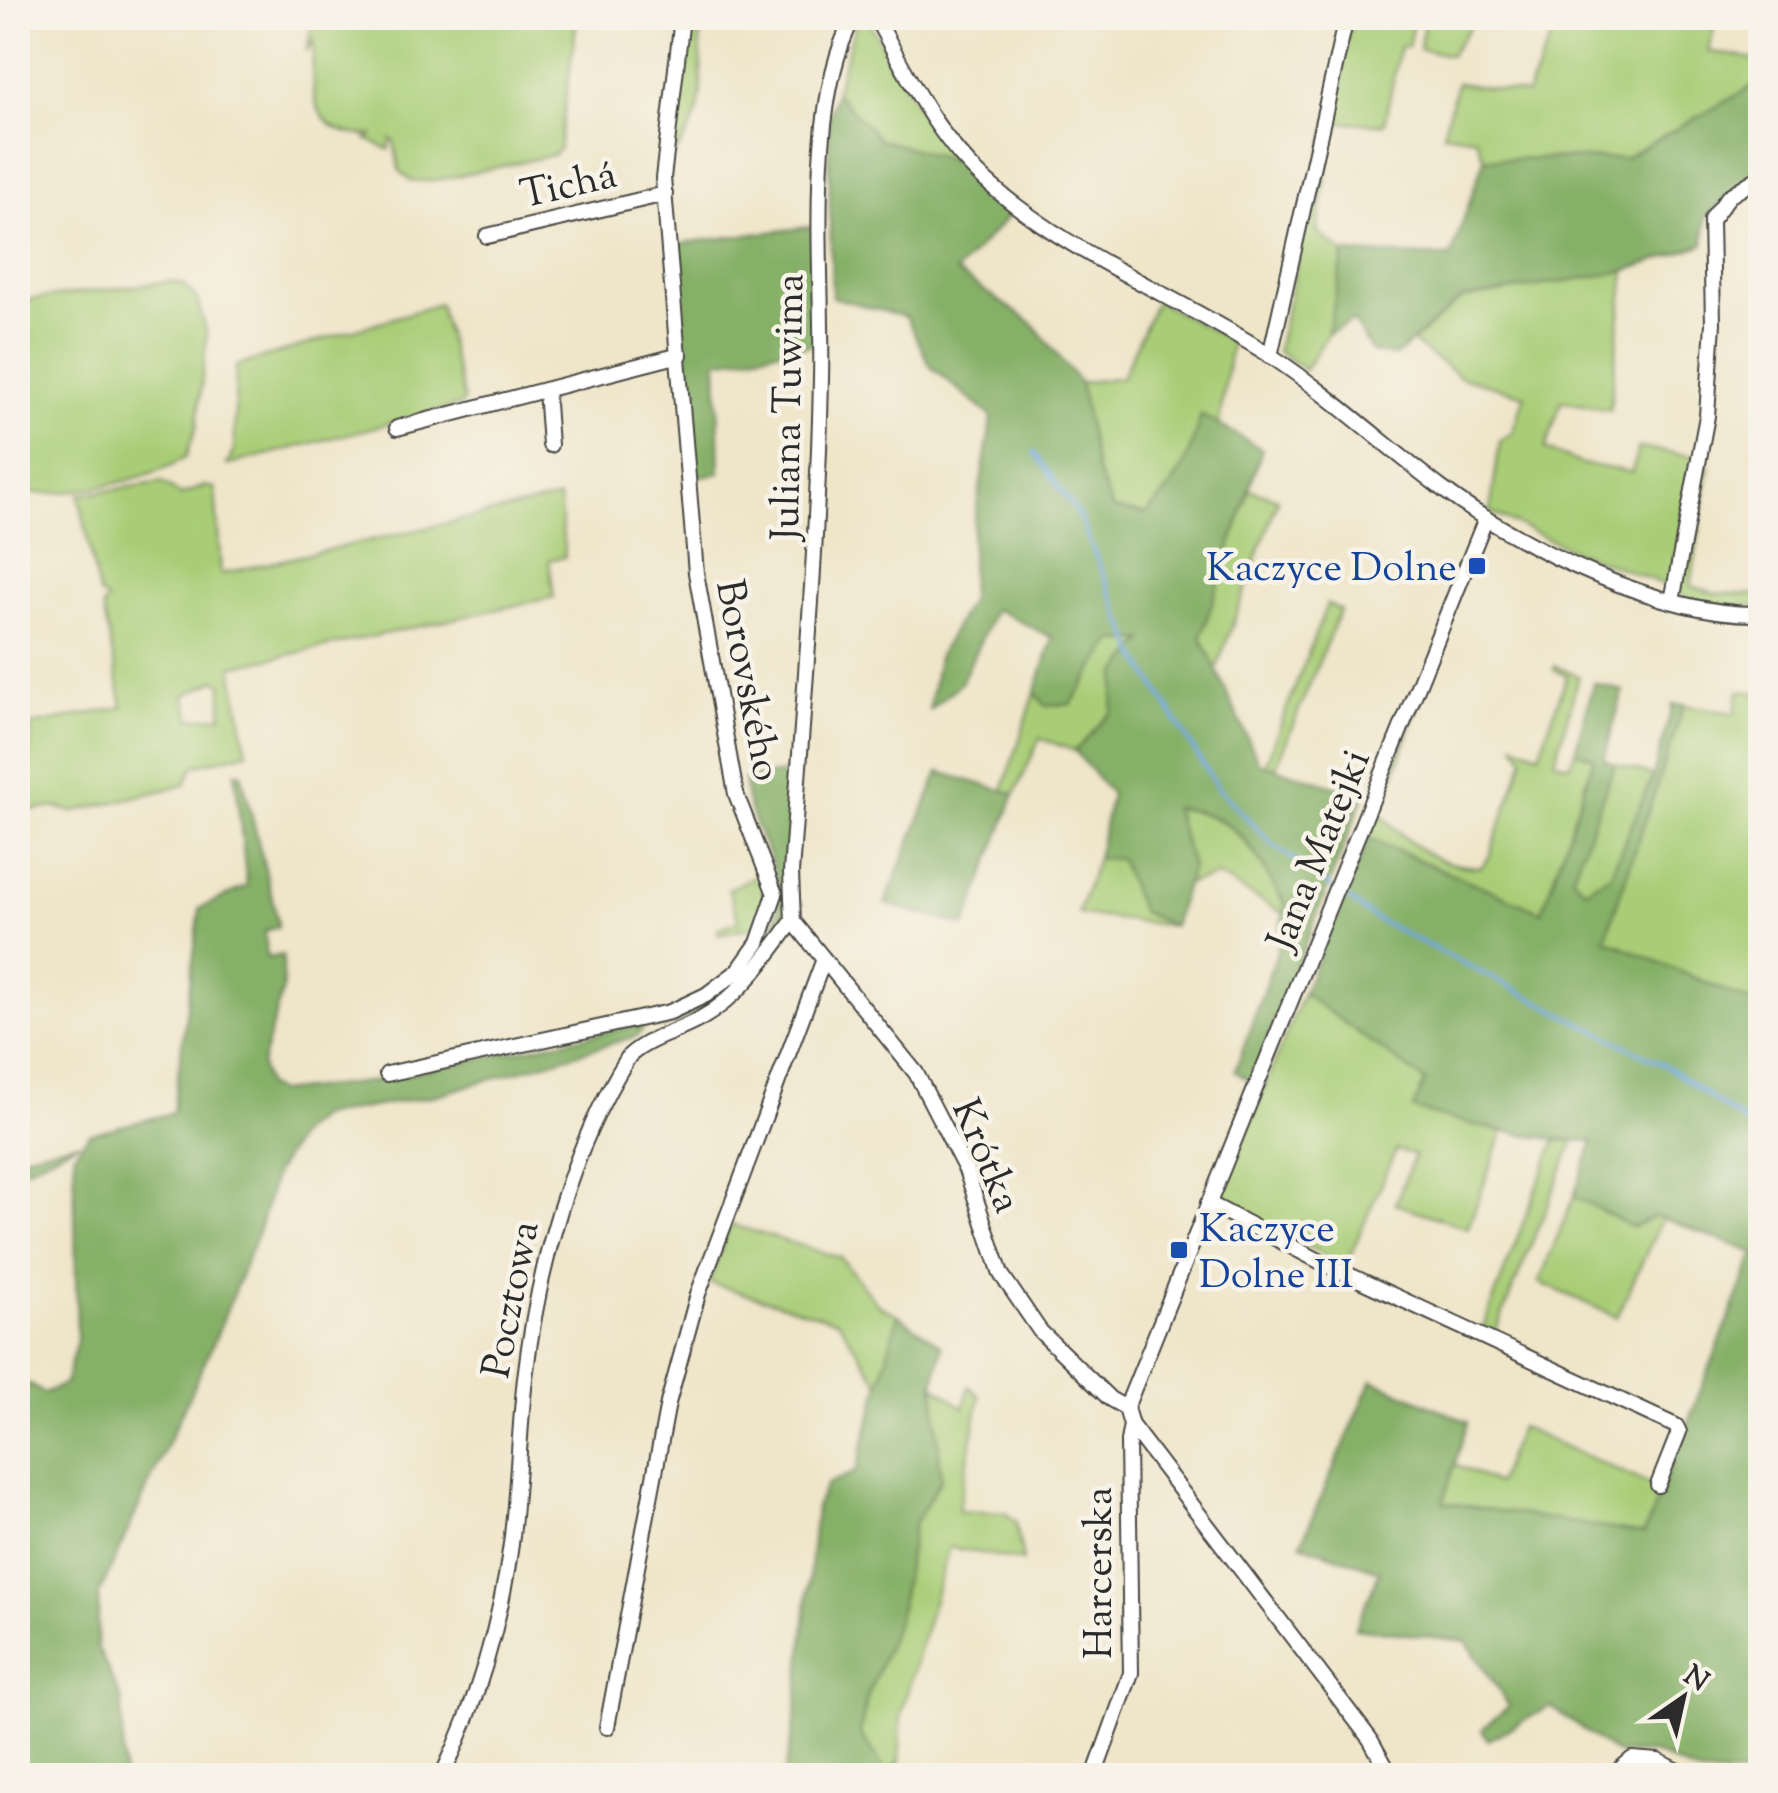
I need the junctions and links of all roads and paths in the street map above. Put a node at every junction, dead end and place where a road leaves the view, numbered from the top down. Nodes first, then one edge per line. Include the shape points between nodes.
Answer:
1 (682, 18) edge
2 (853, 18) edge
3 (876, 18) edge
4 (1346, 18) edge
5 (1760, 177) edge
6 (665, 194) junction
7 (487, 236) dead end
8 (680, 355) junction
9 (1270, 356) junction
10 (546, 390) junction
11 (397, 428) dead end
12 (550, 445) dead end
13 (1486, 518) junction
14 (1672, 601) junction
15 (1760, 614) edge
16 (793, 921) junction
17 (824, 960) junction
18 (386, 1074) dead end
19 (1208, 1203) junction
20 (1126, 1408) junction
21 (1132, 1425) junction
22 (1658, 1484) dead end
23 (607, 1727) dead end
24 (442, 1776) edge
25 (1094, 1776) edge
26 (1390, 1776) edge
27 (1612, 1776) edge
28 (1689, 1776) edge

1 - 6 street, Borovského
2 - 16 street, Juliana Tuwima via 821,125 822,378
3 - 9 street via 943,132 984,180 1059,234
4 - 9 street
5 - 14 street via 1729,196 1711,220 1707,416
6 - 7 street, Tichá
6 - 8 street, Borovského
8 - 10 street
8 - 18 street, Borovského via 696,573 736,794 775,894 771,914 738,971 670,1012
9 - 13 street
10 - 11 street
10 - 12 street
13 - 14 street
13 - 19 street, Jana Matejki
14 - 15 street
16 - 17 street, Krótka
16 - 24 street, Pocztowa via 719,1007 629,1056 560,1207 526,1375 511,1546 494,1628
17 - 20 street, Krótka via 916,1073 966,1170 1001,1274 1040,1331
17 - 23 street via 698,1294 668,1403
19 - 20 street, Jana Matejki
19 - 22 street via 1676,1426
20 - 21 street
21 - 25 street, Harcerska via 1131,1673
21 - 26 street via 1370,1739
27 - 28 street via 1632,1759 1658,1761

